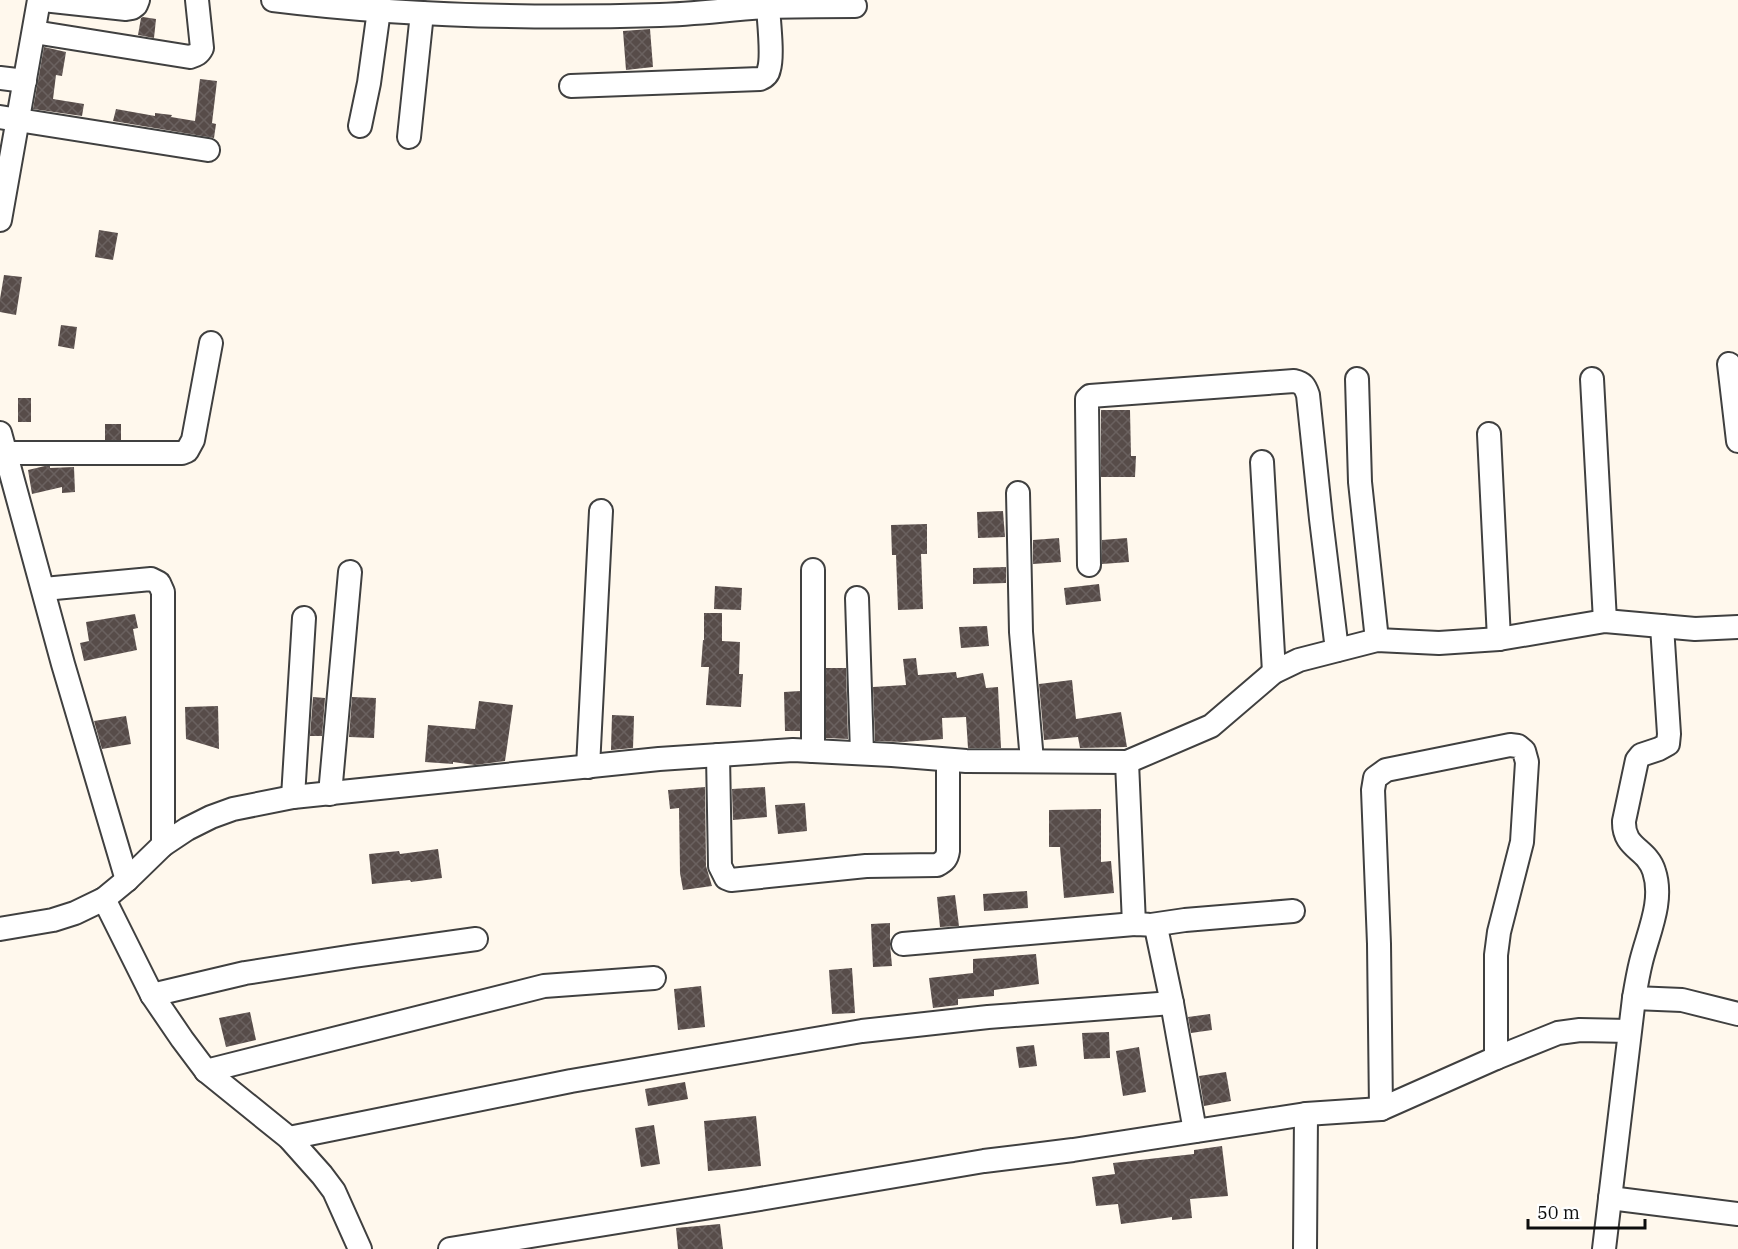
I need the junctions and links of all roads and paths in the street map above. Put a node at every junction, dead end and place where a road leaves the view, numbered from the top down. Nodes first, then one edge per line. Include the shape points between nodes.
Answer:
1 (41, 0) edge
2 (138, 0) edge
3 (197, 0) edge
4 (273, 0) edge
5 (855, 6) dead end
6 (768, 7) junction
7 (379, 10) junction
8 (422, 13) junction
9 (34, 32) junction
10 (0, 78) edge
11 (25, 81) junction
12 (571, 86) dead end
13 (9, 119) edge
14 (360, 126) dead end
15 (409, 137) dead end
16 (208, 150) dead end
17 (0, 220) edge
18 (211, 343) dead end
19 (1729, 364) dead end
20 (1357, 379) dead end
21 (1592, 379) dead end
22 (1489, 435) dead end
23 (1738, 441) edge
24 (3, 443) edge
25 (1262, 462) dead end
26 (1018, 493) dead end
27 (601, 511) dead end
28 (1089, 565) dead end
29 (813, 570) dead end
30 (350, 572) dead end
31 (44, 589) junction
32 (856, 598) dead end
33 (304, 618) dead end
34 (1605, 621) junction
35 (1662, 626) junction
36 (1738, 627) edge
37 (1499, 639) junction
38 (1377, 640) junction
39 (1337, 650) junction
40 (1274, 672) junction
41 (813, 751) junction
42 (862, 753) junction
43 (718, 755) junction
44 (948, 760) junction
45 (1032, 761) junction
46 (1127, 762) junction
47 (588, 767) junction
48 (330, 794) junction
49 (293, 797) junction
50 (163, 845) junction
51 (127, 880) junction
52 (104, 899) junction
53 (1293, 911) dead end
54 (1143, 925) junction
55 (0, 929) edge
56 (476, 939) dead end
57 (903, 944) dead end
58 (654, 978) dead end
59 (152, 995) junction
60 (1634, 998) junction
61 (1172, 1003) junction
62 (1738, 1014) edge
63 (1629, 1031) junction
64 (1496, 1058) junction
65 (206, 1071) junction
66 (1381, 1109) junction
67 (1306, 1114) junction
68 (1195, 1131) junction
69 (289, 1138) junction
70 (1610, 1198) junction
71 (1738, 1214) edge
72 (360, 1249) edge
73 (450, 1249) edge
74 (1305, 1249) edge
75 (1604, 1249) edge

1 - 2 street via 126,9
1 - 9 street
3 - 9 street via 202,48 190,57
4 - 7 street
5 - 6 street
6 - 8 street via 661,15
6 - 12 street via 770,62 765,77
7 - 8 street
7 - 14 street
8 - 15 street
9 - 11 street
10 - 11 street
11 - 13 street
13 - 16 street
13 - 17 street
18 - 24 street via 193,440 187,451
19 - 23 street
20 - 38 street via 1360,483
21 - 34 street
22 - 37 street
24 - 31 street
25 - 40 street
26 - 45 street via 1021,632
27 - 47 street
28 - 39 street via 1090,396 1301,382 1308,395
29 - 41 street
30 - 48 street
31 - 50 street via 151,579 164,592
31 - 51 street
32 - 42 street
33 - 49 street
34 - 35 street
34 - 37 street
35 - 36 street
35 - 60 street via 1670,734 1668,744 1641,754 1637,760 1623,830 1654,869 1656,884 1657,902
37 - 38 street via 1439,643
38 - 39 street
39 - 40 street via 1299,660
40 - 46 street via 1211,726
41 - 42 street
41 - 43 street
42 - 44 street
43 - 44 street via 720,866 731,880 943,862 948,851
43 - 47 street
44 - 45 street
45 - 46 street
46 - 54 street
47 - 48 street
48 - 49 street
49 - 50 street via 211,817
50 - 51 street
51 - 52 street
52 - 55 street via 64,917
52 - 59 street
53 - 54 street
54 - 57 street
54 - 61 street via 1155,927 1157,932
56 - 59 street via 245,973
58 - 65 street via 544,986
59 - 65 street
60 - 62 street via 1682,1000
60 - 63 street
61 - 68 street
61 - 69 street via 862,1031 571,1081
63 - 64 street via 1558,1033
63 - 70 street
64 - 66 street
64 - 66 street via 1498,932 1522,842 1527,762 1524,751 1510,745 1386,770 1375,778
65 - 69 street
66 - 67 street
67 - 68 street
67 - 74 street
68 - 73 street via 984,1161
69 - 72 street via 334,1191
70 - 71 street
70 - 75 street

